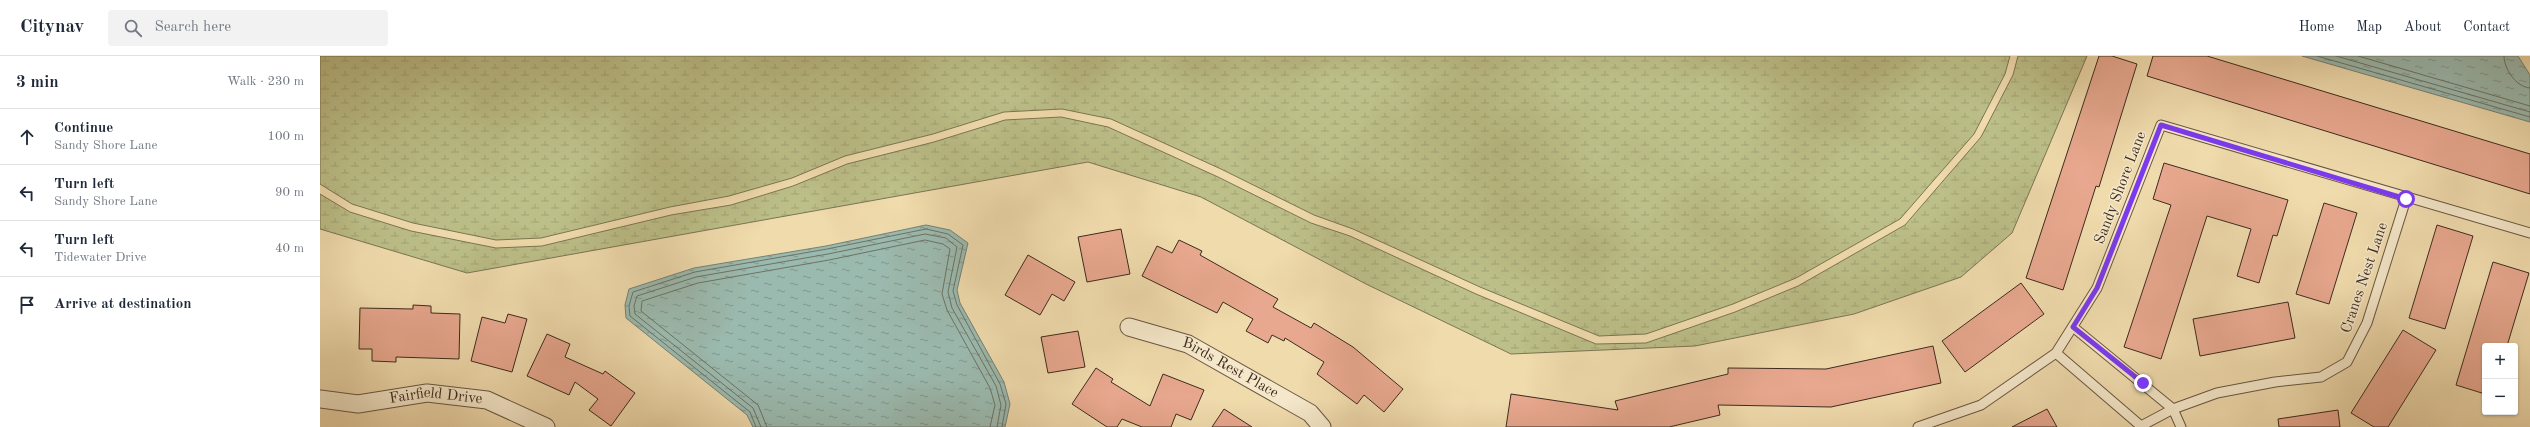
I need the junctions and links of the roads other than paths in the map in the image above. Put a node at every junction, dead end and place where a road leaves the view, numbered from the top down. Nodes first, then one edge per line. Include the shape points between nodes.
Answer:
1 (2406, 199) junction
2 (2530, 233) edge
3 (1129, 326) dead end
4 (2073, 327) junction
5 (2056, 353) junction
6 (320, 399) edge
7 (2173, 409) junction
8 (539, 425) edge
9 (2141, 426) edge
10 (1322, 427) edge
11 (1918, 427) edge
12 (2181, 427) edge

1 - 2 lane, Sandy Shore Lane
1 - 4 lane, Sandy Shore Lane via 2161,125 2097,288
1 - 7 lane, Cranes Nest Lane via 2367,323 2348,362 2321,377 2275,382 2217,393
3 - 10 street, Birds Rest Place via 1188,344 1310,413
4 - 5 lane, Sandy Shore Lane
4 - 7 lane
5 - 9 lane
5 - 11 lane, Sandy Shore Lane via 1981,405
6 - 8 street, Fairfield Drive via 358,404 427,393 487,400
7 - 9 lane, Cranes Nest Lane
7 - 12 lane

